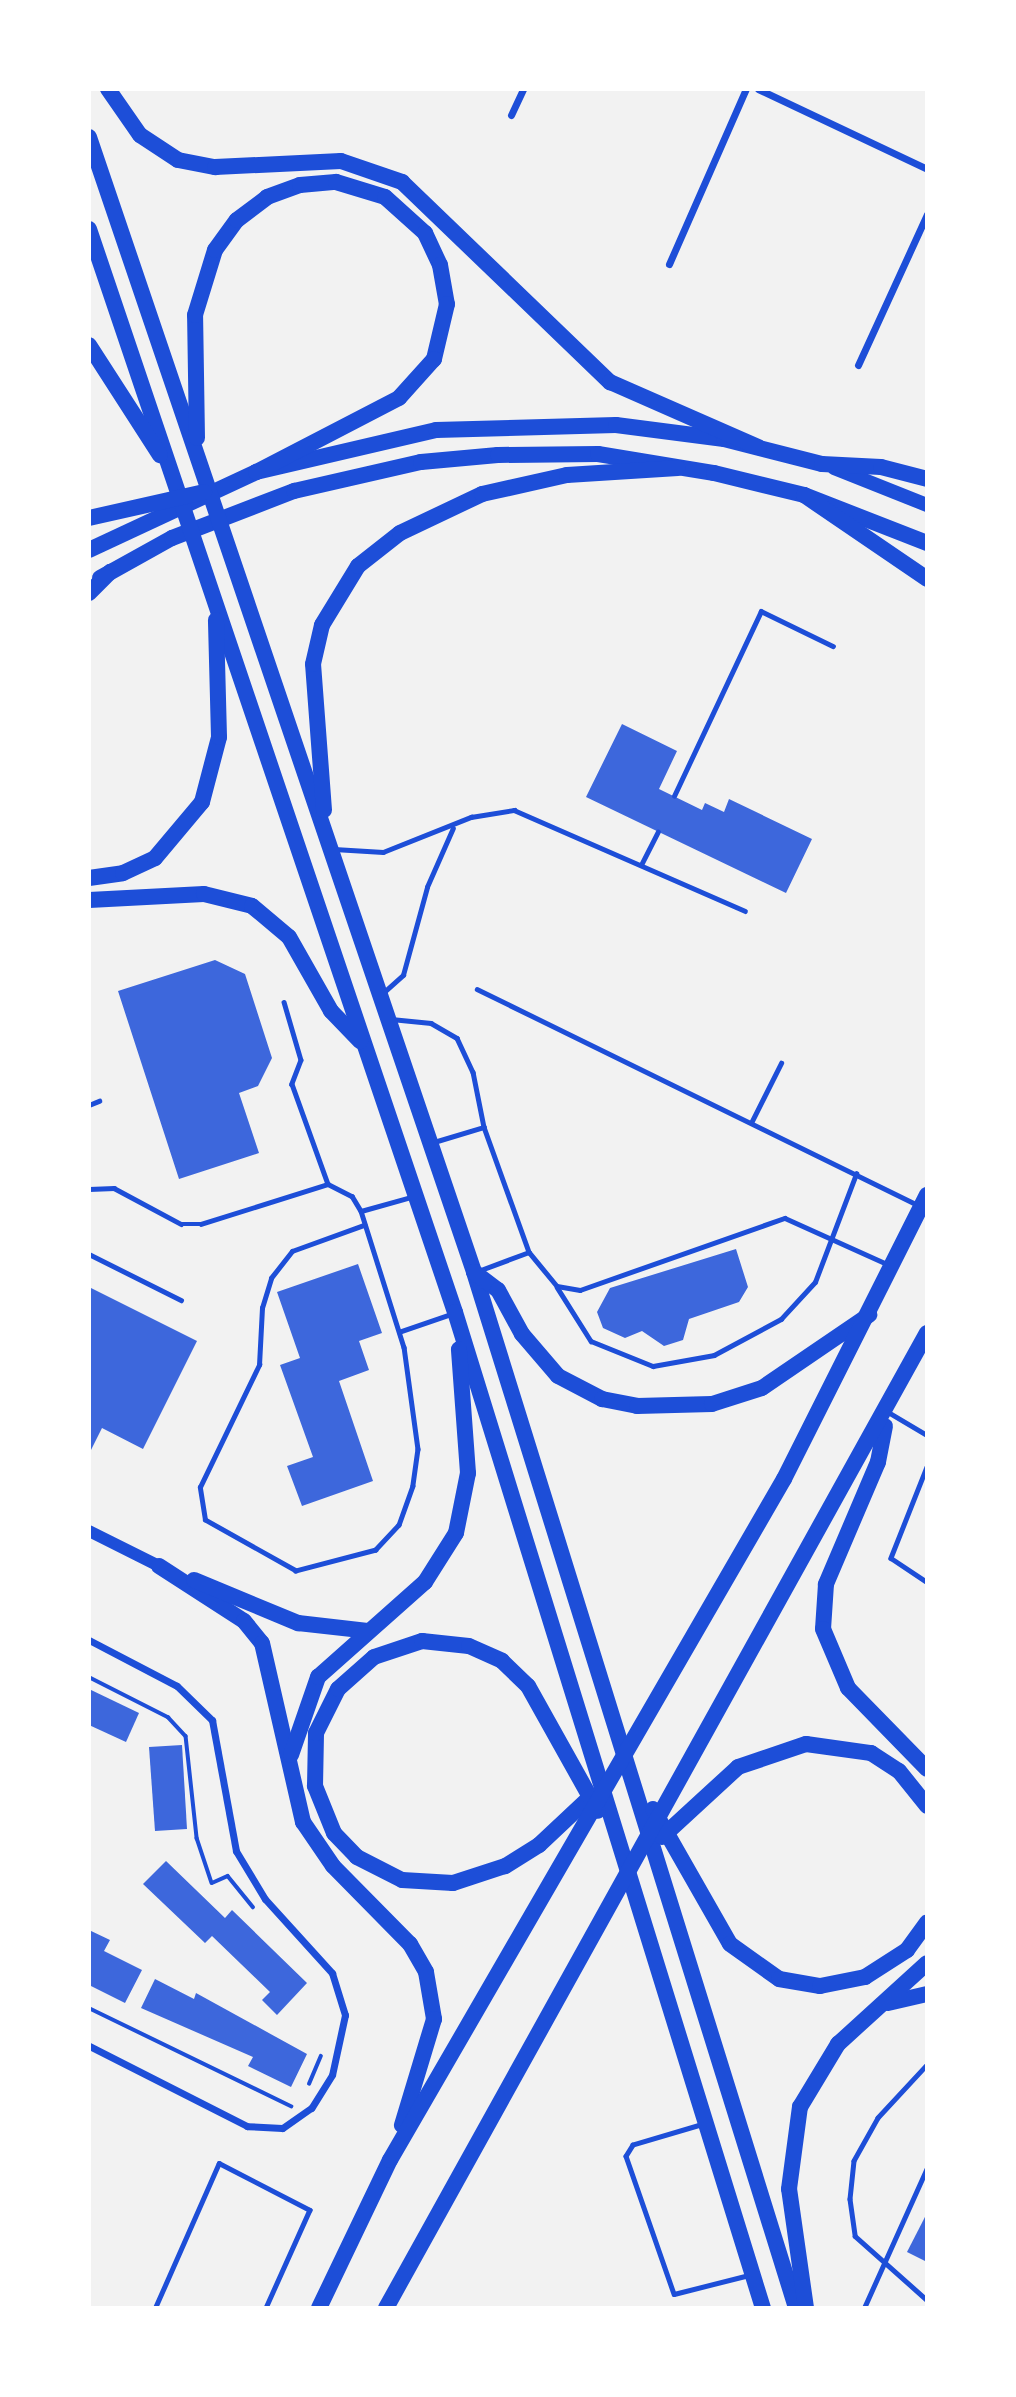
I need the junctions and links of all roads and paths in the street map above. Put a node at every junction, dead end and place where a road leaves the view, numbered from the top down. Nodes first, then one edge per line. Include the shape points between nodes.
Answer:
1 (108, 89) edge
2 (523, 89) edge
3 (746, 89) edge
4 (758, 89) edge
5 (511, 116) dead end
6 (89, 137) edge
7 (927, 169) edge
8 (927, 214) edge
9 (89, 229) edge
10 (668, 264) dead end
11 (89, 345) edge
12 (858, 365) dead end
13 (758, 447) junction
14 (198, 458) junction
15 (822, 464) junction
16 (678, 468) junction
17 (256, 472) junction
18 (173, 475) junction
19 (927, 479) edge
20 (204, 492) junction
21 (804, 495) junction
22 (927, 505) edge
23 (89, 517) edge
24 (927, 544) edge
25 (89, 550) edge
26 (110, 572) junction
27 (927, 579) edge
28 (89, 585) edge
29 (89, 593) edge
30 (215, 600) junction
31 (833, 646) dead end
32 (674, 796) dead end
33 (453, 828) junction
34 (658, 832) dead end
35 (328, 844) junction
36 (641, 866) junction
37 (89, 878) edge
38 (89, 900) edge
39 (744, 911) dead end
40 (477, 989) dead end
41 (379, 996) junction
42 (284, 1002) dead end
43 (387, 1019) junction
44 (363, 1044) junction
45 (781, 1062) dead end
46 (99, 1101) dead end
47 (89, 1105) edge
48 (751, 1123) junction
49 (484, 1127) junction
50 (429, 1144) junction
51 (856, 1174) junction
52 (328, 1184) junction
53 (89, 1189) edge
54 (416, 1196) junction
55 (924, 1201) edge
56 (361, 1211) junction
57 (364, 1225) junction
58 (829, 1236) junction
59 (528, 1252) junction
60 (89, 1254) edge
61 (893, 1267) junction
62 (474, 1272) junction
63 (557, 1286) junction
64 (181, 1300) dead end
65 (455, 1312) junction
66 (871, 1313) junction
67 (399, 1332) junction
68 (927, 1334) edge
69 (888, 1412) junction
70 (927, 1435) edge
71 (927, 1467) edge
72 (89, 1531) edge
73 (159, 1566) junction
74 (927, 1582) edge
75 (368, 1631) junction
76 (89, 1640) edge
77 (89, 1677) edge
78 (927, 1769) edge
79 (289, 1771) junction
80 (607, 1779) junction
81 (638, 1785) junction
82 (927, 1806) edge
83 (612, 1833) junction
84 (638, 1855) junction
85 (263, 1918) dead end
86 (927, 1922) edge
87 (927, 1963) edge
88 (927, 1994) edge
89 (886, 2003) junction
90 (89, 2008) edge
91 (89, 2046) edge
92 (325, 2047) dead end
93 (927, 2065) edge
94 (304, 2094) dead end
95 (298, 2106) dead end
96 (707, 2123) junction
97 (390, 2160) junction
98 (927, 2168) edge
99 (884, 2259) junction
100 (753, 2274) junction
101 (927, 2300) edge
102 (155, 2308) edge
103 (266, 2308) edge
104 (319, 2308) edge
105 (386, 2308) edge
106 (763, 2308) edge
107 (796, 2308) edge
108 (806, 2308) edge
109 (864, 2308) edge

1 - 13 main road via 134,130 178,160 215,167 341,161 402,182 603,376 643,401
2 - 5 street
3 - 10 street
4 - 7 street
6 - 14 main road
8 - 12 street
9 - 18 main road
11 - 18 main road
13 - 15 main road
13 - 17 main road via 616,425 506,424 388,438
14 - 17 main road via 195,315 215,250 251,207 284,190 320,182 369,189 412,218 433,248 447,304 441,342 423,375 399,398
14 - 35 main road
15 - 19 main road via 880,467
15 - 22 main road
16 - 21 main road
16 - 26 main road via 598,454 458,457 375,470 266,500 144,552
16 - 35 main road via 567,475 482,494 400,533 358,566 331,606 313,664
17 - 20 main road
18 - 30 main road
20 - 23 main road
20 - 25 main road
21 - 24 main road
21 - 27 main road
26 - 28 main road
26 - 29 main road
30 - 37 main road via 219,737 202,802 155,858
30 - 44 main road
31 - 32 lane via 761,611
33 - 35 lane via 364,855
33 - 36 lane via 471,817 514,810
33 - 41 lane via 427,887 403,975
34 - 36 lane
35 - 41 main road
36 - 39 lane
38 - 44 main road via 204,894 252,906 289,937 331,1011
40 - 48 lane
41 - 43 main road
42 - 52 lane via 301,1060 292,1084
43 - 49 lane via 431,1023 457,1038 473,1072
43 - 50 main road
44 - 54 main road
45 - 48 lane
46 - 47 lane
48 - 51 lane
49 - 50 lane
49 - 59 lane
50 - 62 main road
51 - 55 lane
51 - 58 lane
52 - 53 lane via 192,1224 114,1188
52 - 56 lane via 352,1196
54 - 56 lane
54 - 65 main road
55 - 61 main road
56 - 57 lane
57 - 67 lane
57 - 67 lane via 292,1251 271,1278 262,1308 259,1365 200,1487 205,1520 296,1571 376,1550 398,1525 418,1449
58 - 61 lane
58 - 63 lane via 785,1218 580,1290
58 - 63 lane via 815,1282 781,1319 685,1365 653,1366 591,1341
59 - 62 lane
59 - 63 lane
60 - 64 lane
61 - 66 main road
62 - 66 main road via 498,1290 522,1334 558,1376 602,1399 638,1406 694,1406 762,1388
62 - 81 main road
65 - 67 lane
65 - 75 main road via 468,1450 461,1515 425,1582
65 - 83 main road
66 - 80 main road via 751,1540
68 - 69 main road
69 - 70 lane
69 - 78 main road via 878,1462 826,1584 822,1629 848,1688
69 - 84 main road via 685,1763
71 - 74 lane via 891,1558
72 - 73 street
73 - 75 main road via 298,1623
73 - 79 main road via 244,1621 262,1643
75 - 79 main road via 330,1662 307,1695
76 - 91 street via 177,1686 212,1720 236,1851 265,1899 332,1973 345,2015 332,2075 311,2108 282,2128 247,2126
77 - 85 path via 169,1717 186,1736 197,1838 212,1883 228,1876
79 - 97 main road via 311,1837 410,1944 430,1986 431,2036
80 - 83 main road via 556,1831 513,1862 470,1880 420,1883 378,1870 345,1846 319,1801 313,1750 329,1702 360,1666 397,1647 438,1641 485,1652 527,1686
80 - 97 main road
81 - 86 main road via 721,1932 766,1973 806,1985 865,1977 907,1950
81 - 107 main road
82 - 84 main road via 886,1761 855,1747 822,1743 754,1759 698,1798
83 - 96 main road
84 - 105 main road
87 - 89 main road
88 - 89 main road
89 - 108 main road via 825,2059 794,2126 789,2208
90 - 95 path
92 - 94 path
93 - 99 lane via 878,2118 854,2161 855,2236
96 - 100 main road
96 - 100 lane via 633,2145 626,2156 674,2294
97 - 104 main road
98 - 99 lane
99 - 101 lane
99 - 109 lane
100 - 106 main road
102 - 103 lane via 219,2163 310,2210

